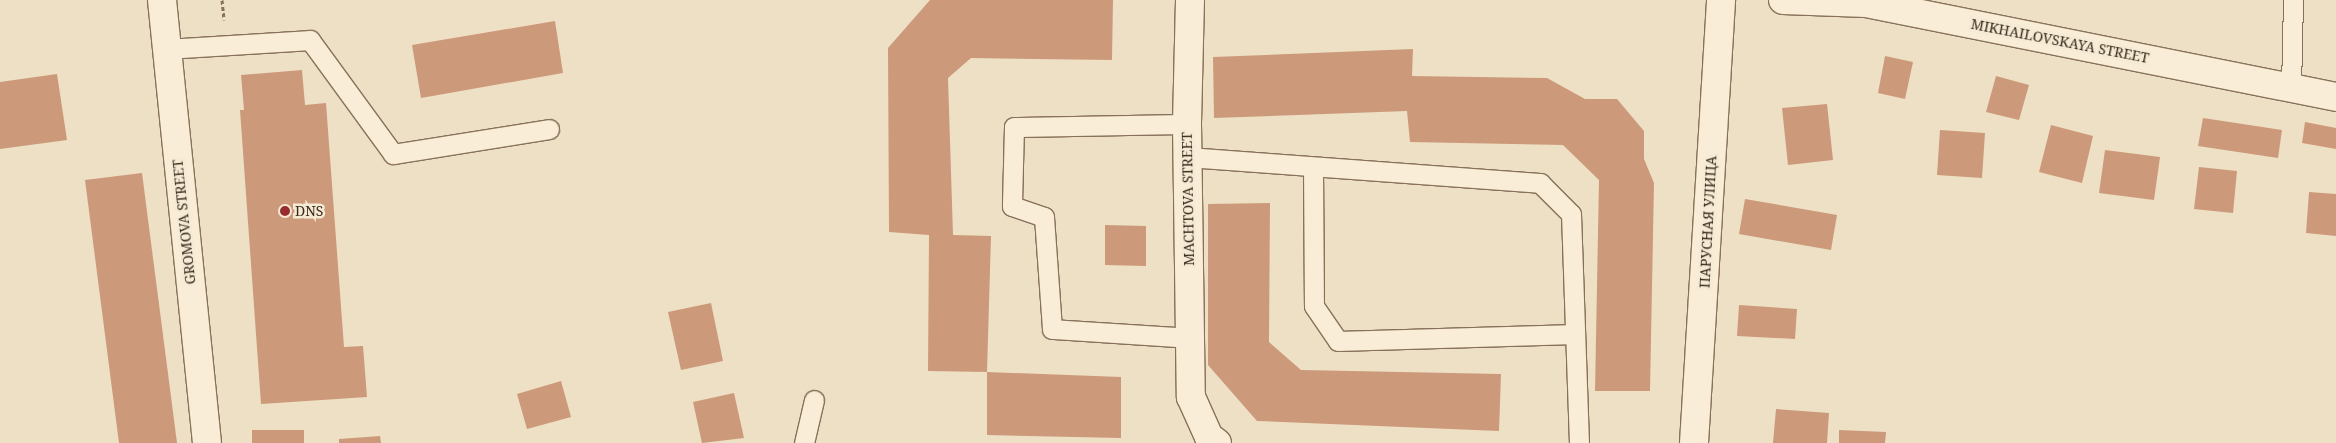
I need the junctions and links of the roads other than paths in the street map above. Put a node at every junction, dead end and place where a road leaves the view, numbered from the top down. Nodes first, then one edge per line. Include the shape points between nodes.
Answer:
1 (162, 0) edge
2 (1190, 0) edge
3 (1721, 0) edge
4 (1783, 0) edge
5 (2293, 0) edge
6 (1932, 8) edge
7 (167, 49) junction
8 (2291, 88) junction
9 (2336, 97) edge
10 (1187, 124) junction
11 (549, 129) dead end
12 (1187, 158) junction
13 (1313, 166) junction
14 (1575, 334) junction
15 (1190, 338) junction
16 (814, 400) dead end
17 (207, 443) edge
18 (804, 443) edge
19 (1217, 443) edge
20 (1579, 443) edge
21 (1694, 443) edge

1 - 7 street, GROMOVA STREET
2 - 10 street, MACHTOVA STREET
3 - 21 street, ПАРУСНАЯ УЛИЦА
4 - 6 street, MIKHAILOVSKAYA STREET
5 - 8 lane
6 - 8 street, MIKHAILOVSKAYA STREET
7 - 11 lane via 310,40 393,154
7 - 17 street, GROMOVA STREET
8 - 9 street, MIKHAILOVSKAYA STREET
10 - 12 street, MACHTOVA STREET
10 - 15 lane via 1014,127 1012,206 1044,217 1052,329
12 - 13 lane
12 - 15 street, MACHTOVA STREET
13 - 14 lane via 1540,183 1571,214
13 - 14 lane via 1314,306 1338,341
14 - 20 lane
15 - 19 street, MACHTOVA STREET via 1191,397 1209,437
16 - 18 lane

